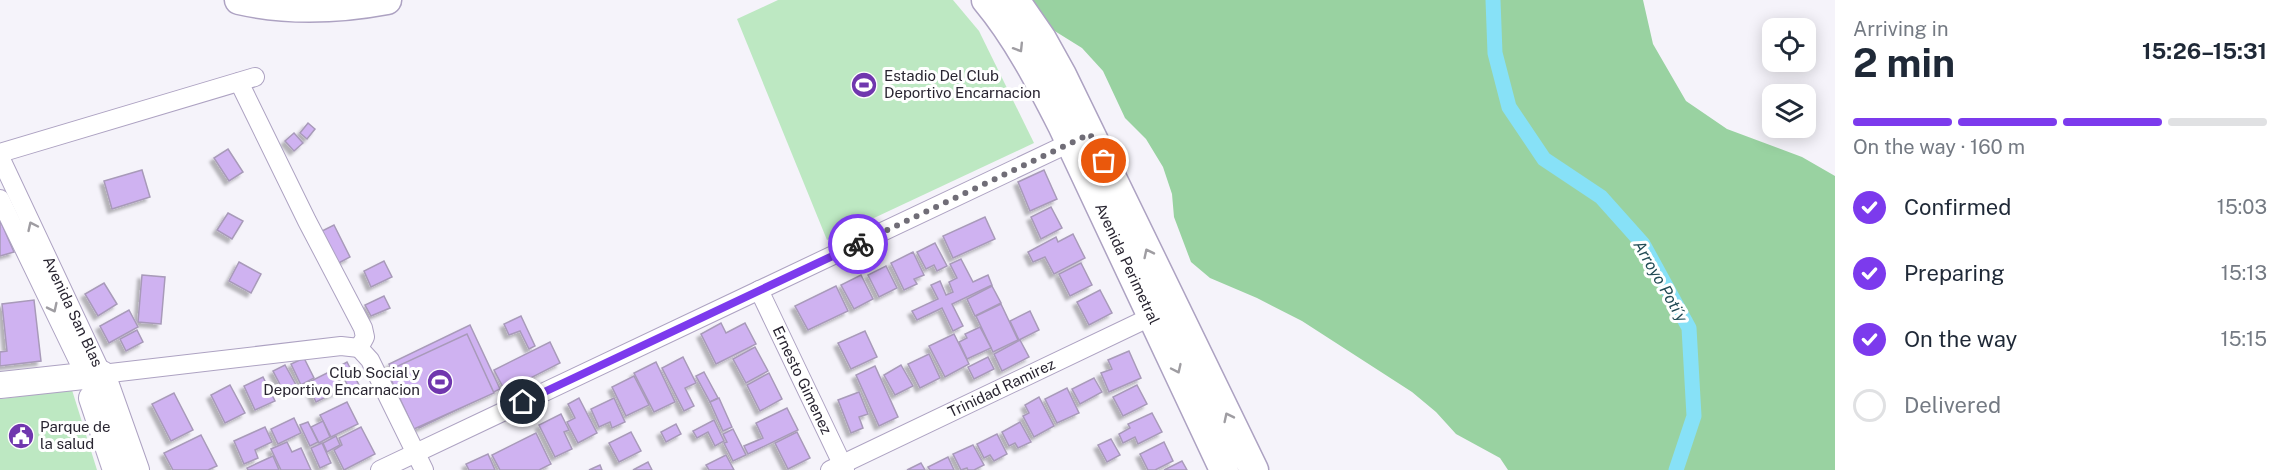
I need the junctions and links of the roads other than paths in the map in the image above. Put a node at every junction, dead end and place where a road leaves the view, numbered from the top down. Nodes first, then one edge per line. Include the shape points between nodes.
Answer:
1 (239, 0) edge
2 (387, 0) edge
3 (986, 0) edge
4 (1015, 0) edge
5 (1080, 138) junction
6 (0, 155) edge
7 (0, 199) edge
8 (759, 290) junction
9 (1163, 311) junction
10 (359, 348) junction
11 (94, 374) junction
12 (0, 385) edge
13 (416, 453) junction
14 (839, 468) edge
15 (116, 470) edge
16 (136, 470) edge
17 (380, 470) edge
18 (424, 470) edge
19 (1224, 470) edge
20 (1254, 470) edge

1 - 2 main road via 328,8
3 -> 5 main road, Avenida Perimetral
4 - 5 main road, Avenida Perimetral via 1042,39
5 - 8 street
5 - 9 main road, Avenida Perimetral
6 - 10 street via 247,80 307,220 363,328 365,337
11 -> 6 street, Avenida San Blas
7 -> 11 street, Avenida San Blas
8 - 13 street
8 - 14 street, Ernesto Gimenez
9 - 14 street, Trinidad Ramirez
9 -> 19 main road, Avenida Perimetral
20 -> 9 main road, Avenida Perimetral
10 - 11 street via 341,346
10 - 13 street via 370,360
11 - 12 street
11 - 15 street, Avenida San Blas
11 - 16 street, Avenida San Blas
13 - 17 street
13 - 18 street

